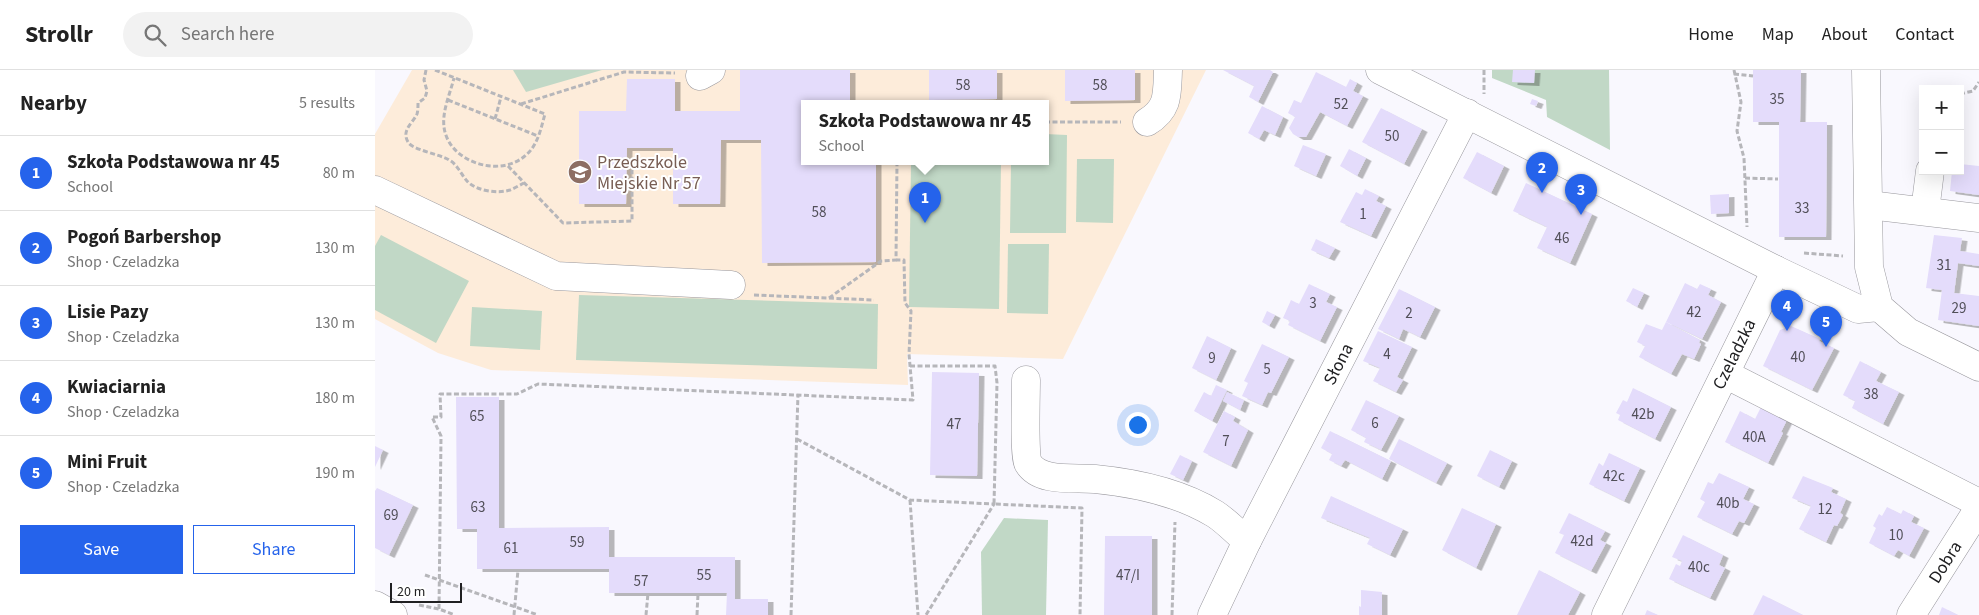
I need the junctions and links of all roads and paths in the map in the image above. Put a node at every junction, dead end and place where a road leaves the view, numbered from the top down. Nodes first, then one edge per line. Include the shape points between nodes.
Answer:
1 (426, 70) edge
2 (435, 70) edge
3 (1168, 70) edge
4 (1381, 70) edge
5 (1484, 70) edge
6 (1866, 70) edge
7 (1734, 72) edge
8 (706, 73) edge
9 (1753, 76) dead end
10 (454, 78) junction
11 (1979, 82) edge
12 (1964, 93) edge
13 (501, 97) junction
14 (448, 100) junction
15 (521, 104) junction
16 (1476, 106) junction
17 (495, 119) junction
18 (1049, 122) edge
19 (1147, 122) joint
20 (538, 136) junction
21 (897, 165) edge
22 (508, 166) junction
23 (632, 170) dead end
24 (1930, 175) edge
25 (1745, 178) junction
26 (1778, 179) dead end
27 (524, 182) junction
28 (375, 190) edge
29 (1869, 205) junction
30 (1925, 211) junction
31 (1979, 218) edge
32 (1747, 234) dead end
33 (1801, 253) dead end
34 (1869, 258) junction
35 (896, 260) junction
36 (1776, 270) junction
37 (731, 285) joint
38 (829, 298) junction
39 (874, 300) dead end
40 (1879, 306) junction
41 (1979, 367) edge
42 (1725, 374) junction
43 (1026, 380) dead end
44 (798, 394) junction
45 (797, 439) junction
46 (1177, 497) junction
47 (910, 500) junction
48 (1979, 503) edge
49 (1979, 508) edge
50 (1247, 541) junction
51 (518, 570) dead end
52 (425, 575) dead end
53 (440, 581) junction
54 (648, 593) dead end
55 (698, 594) dead end
56 (375, 605) edge
57 (419, 605) dead end
58 (515, 605) junction
59 (439, 609) junction
60 (393, 615) edge
61 (455, 615) edge
62 (514, 615) edge
63 (538, 615) edge
64 (646, 615) edge
65 (697, 615) edge
66 (791, 615) edge
67 (918, 615) edge
68 (926, 615) edge
69 (1173, 615) edge
70 (1212, 615) edge
71 (1606, 615) edge
72 (1911, 615) edge

1 - 27 path via 427,91 425,98 418,103 416,117 409,124 408,142 414,148 451,161 468,182 477,187 490,191 509,190
2 - 10 path
3 - 19 street via 1167,100 1158,116
4 - 16 street
5 - 16 path
6 - 29 street
7 - 9 path
7 - 25 path via 1741,102 1737,131
8 - 15 path via 624,72
10 - 13 path
10 - 14 path
11 - 12 path via 1973,91
13 - 15 path
13 - 17 path
14 - 17 path
14 - 22 path via 444,127 452,145 473,163 490,167
15 - 20 path via 545,114
16 - 36 street
16 - 50 street, Słona
17 - 20 path
18 - 19 path
20 - 22 path via 527,155
21 - 35 path
22 - 27 path
23 - 27 path via 632,221 563,223
24 - 30 street
25 - 26 path
25 - 32 path
28 - 37 street via 556,276
29 - 30 street
29 - 34 street
30 - 31 street
33 - 34 path
34 - 40 street
35 - 38 path via 881,261
35 - 44 path via 904,260 905,303 911,311 909,354 913,400
36 - 40 street via 1858,309
36 - 42 street, Czeladzka
37 - 38 path via 750,295
38 - 39 path
40 - 41 street via 1908,332
42 - 48 street
42 - 71 street, Czeladzka
43 - 46 street via 1027,461 1035,472 1139,484
44 - 45 path
44 - 53 path via 539,384 517,394 440,394 441,417 432,417 441,436
45 - 47 path
45 - 66 path
46 - 50 street via 1215,514
46 - 69 path via 1173,540
47 - 67 path
47 - 68 path via 994,504
49 - 72 street, Dobra
50 - 70 street, Słona
51 - 58 path
52 - 53 path
53 - 58 path
53 - 59 path
54 - 64 path
55 - 65 path
56 - 60 street
57 - 59 path
58 - 62 path
58 - 63 path
59 - 61 path

